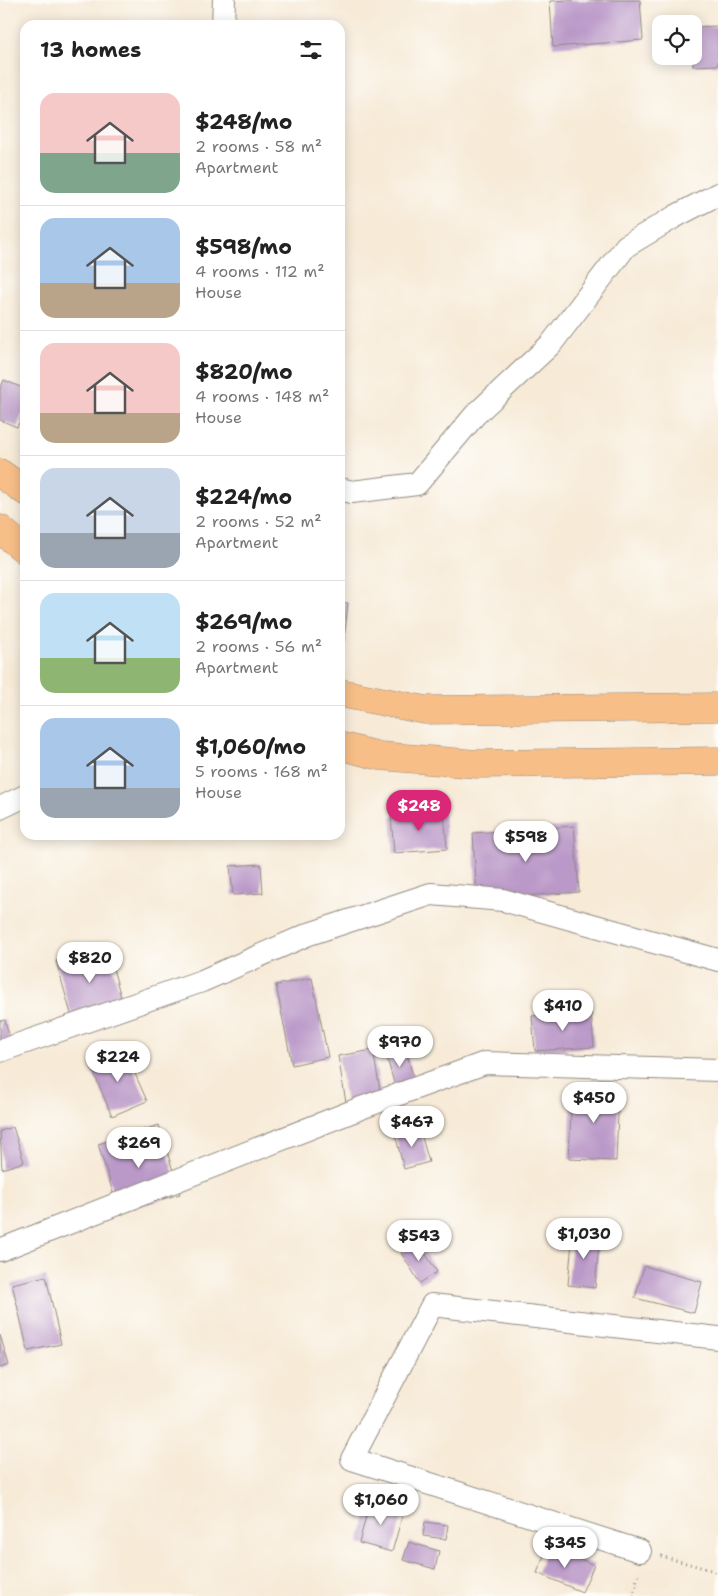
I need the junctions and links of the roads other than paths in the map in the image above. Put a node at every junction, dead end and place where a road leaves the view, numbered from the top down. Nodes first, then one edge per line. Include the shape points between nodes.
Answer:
1 (224, 0) edge
2 (223, 20) edge
3 (718, 194) edge
4 (0, 473) edge
5 (20, 487) edge
6 (345, 490) edge
7 (0, 529) edge
8 (20, 546) edge
9 (345, 694) edge
10 (718, 707) edge
11 (345, 747) edge
12 (718, 761) edge
13 (20, 798) edge
14 (0, 808) edge
15 (718, 960) edge
16 (0, 1050) edge
17 (718, 1070) edge
18 (0, 1250) edge
19 (718, 1338) edge
20 (640, 1551) road end

1 - 2 street
3 - 6 street via 626,246 550,344 475,415 417,484
4 - 5 main road
7 - 8 main road
9 - 10 main road via 425,710
11 - 12 main road via 380,756 477,764
13 - 14 street
15 - 16 street via 503,900 430,894 309,934 202,981
17 - 18 street via 485,1063 361,1108
19 - 20 street via 432,1305 352,1459

